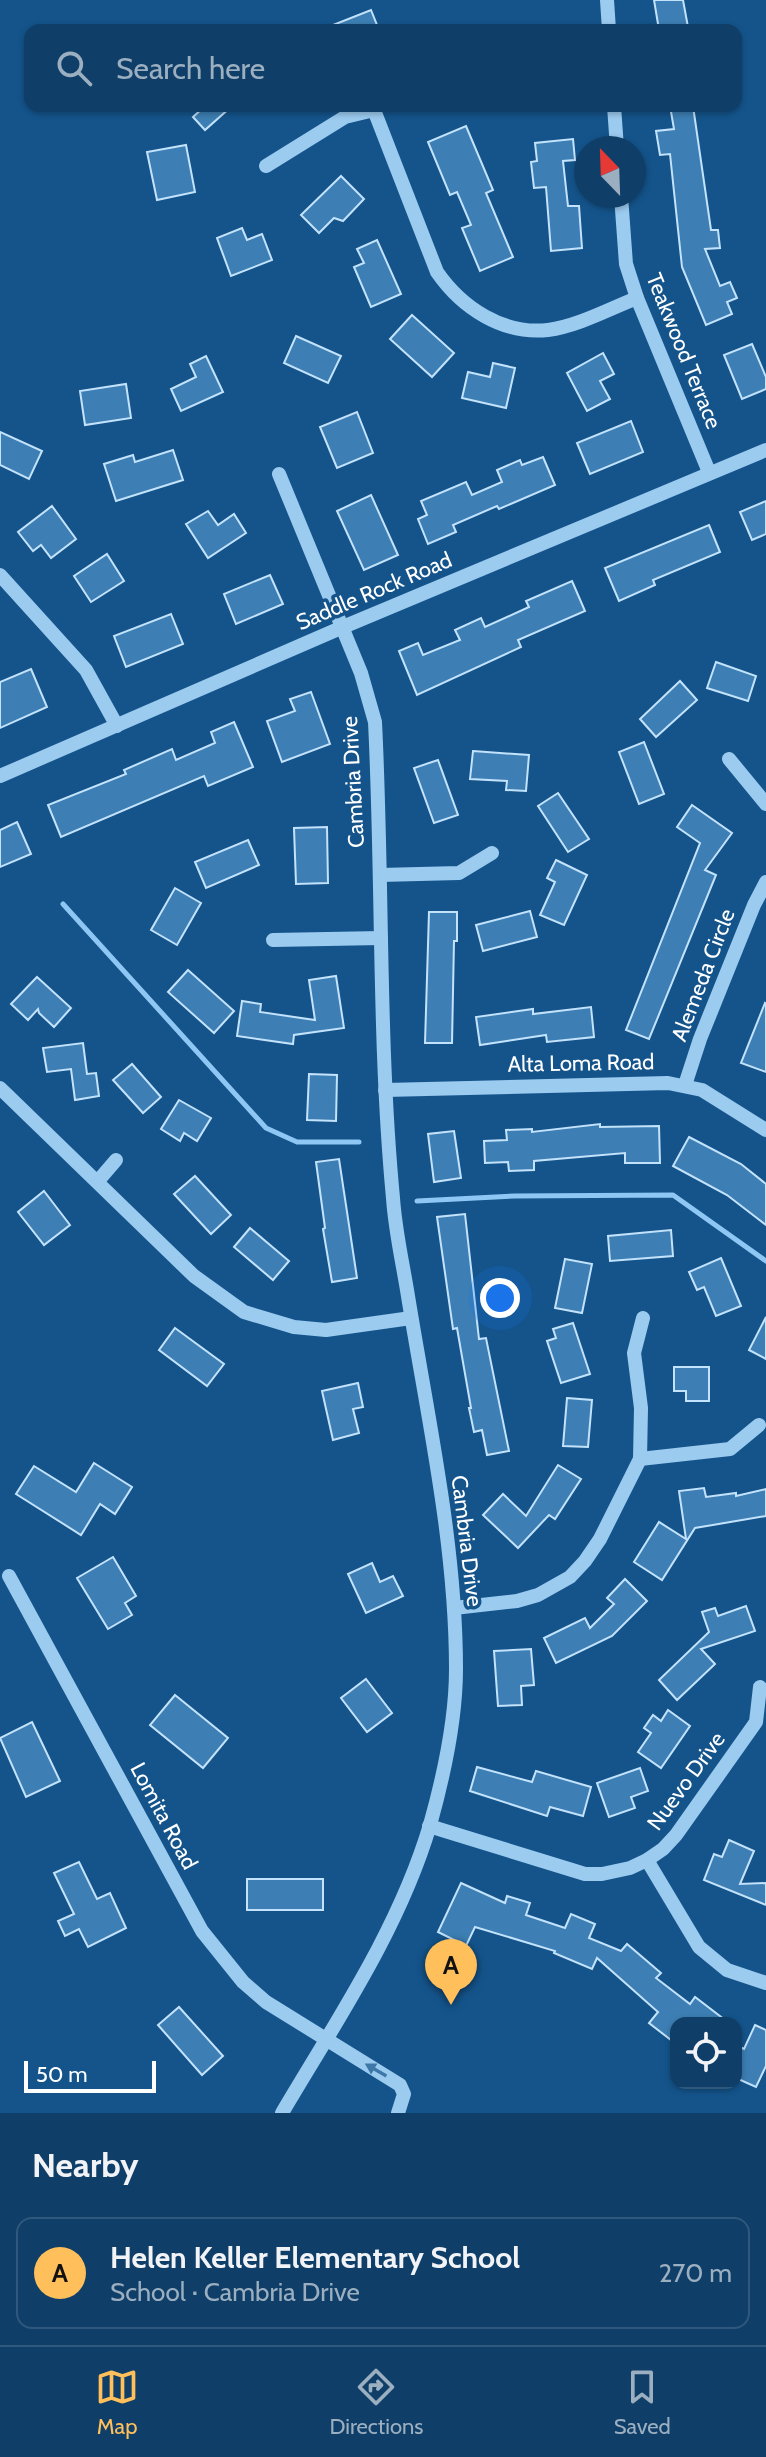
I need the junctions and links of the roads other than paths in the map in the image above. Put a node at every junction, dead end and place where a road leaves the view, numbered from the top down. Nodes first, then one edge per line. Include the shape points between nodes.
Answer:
1 (607, 0) edge
2 (609, 24) edge
3 (366, 112) edge
4 (375, 112) edge
5 (614, 112) edge
6 (616, 136) edge
7 (266, 166) dead end
8 (622, 208) edge
9 (637, 298) junction
10 (766, 450) edge
11 (709, 472) junction
12 (279, 474) dead end
13 (0, 575) edge
14 (343, 627) junction
15 (117, 726) junction
16 (729, 759) dead end
17 (0, 776) edge
18 (766, 804) edge
19 (492, 853) dead end
20 (380, 875) junction
21 (766, 882) edge
22 (381, 938) junction
23 (273, 940) dead end
24 (685, 1085) junction
25 (0, 1088) edge
26 (385, 1090) junction
27 (766, 1130) edge
28 (116, 1160) dead end
29 (98, 1181) junction
30 (411, 1318) junction
31 (643, 1318) dead end
32 (759, 1425) dead end
33 (640, 1459) junction
34 (9, 1576) dead end
35 (454, 1608) junction
36 (760, 1687) dead end
37 (429, 1826) junction
38 (647, 1860) junction
39 (766, 1983) edge
40 (325, 2041) junction
41 (282, 2113) edge
42 (398, 2113) edge

1 - 2 street
3 - 7 street via 345,117
4 - 9 street via 437,272 469,306 507,326 548,330
5 - 6 street
8 - 9 street, Teakwood Terrace via 626,264
9 - 11 street, Teakwood Terrace
10 - 11 street, Saddle Rock Road
11 - 14 street, Saddle Rock Road
12 - 14 street, Cambria Drive
13 - 15 street via 86,670
14 - 15 street, Saddle Rock Road
14 - 20 street, Cambria Drive via 375,722
15 - 17 street, Saddle Rock Road
16 - 18 street
19 - 20 street via 459,873
20 - 22 street, Cambria Drive
21 - 24 street, Alemeda Circle
22 - 23 street
22 - 26 street, Cambria Drive
24 - 26 street, Alta Loma Road
24 - 27 street, Alta Loma Road
25 - 29 street
26 - 30 street, Cambria Drive via 393,1201
28 - 29 street
29 - 30 street via 194,1276 244,1312 326,1330
30 - 35 street, Cambria Drive
31 - 33 street via 634,1353
32 - 33 street via 730,1449
33 - 35 street via 600,1539 570,1577 517,1601
34 - 40 street, Lomita Road via 202,1931 243,1982
35 - 37 street, Cambria Drive via 452,1720
36 - 38 street, Nuevo Drive via 756,1722 676,1835
37 - 38 street, Nuevo Drive via 585,1874 630,1868
37 - 40 street, Cambria Drive via 387,1933
38 - 39 street via 699,1947 727,1970
40 - 41 street, Cambria Drive
42 -> 40 street, Lomita Road via 404,2103 400,2085

